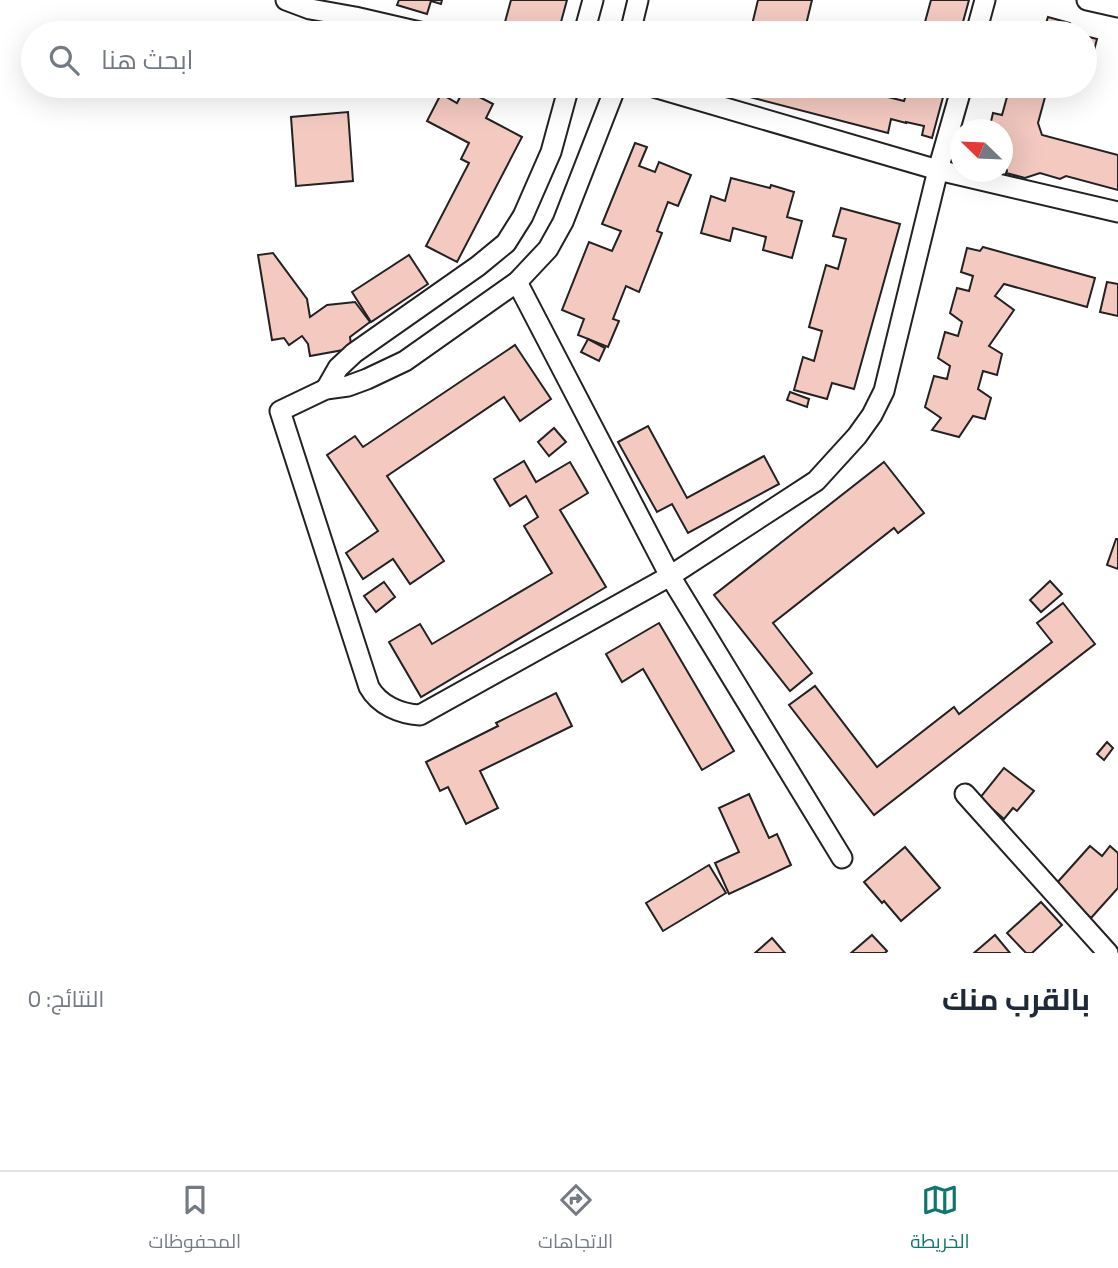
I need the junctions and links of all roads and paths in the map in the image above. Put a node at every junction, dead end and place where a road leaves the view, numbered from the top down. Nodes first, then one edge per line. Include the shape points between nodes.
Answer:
1 (286, 0) edge
2 (593, 0) edge
3 (638, 0) edge
4 (985, 0) edge
5 (1087, 0) edge
6 (1118, 7) edge
7 (357, 8) edge
8 (392, 21) edge
9 (587, 21) edge
10 (633, 21) edge
11 (979, 21) edge
12 (566, 98) edge
13 (611, 98) edge
14 (691, 98) edge
15 (959, 98) edge
16 (938, 170) junction
17 (1118, 212) edge
18 (517, 282) junction
19 (326, 389) junction
20 (670, 576) junction
21 (965, 794) dead end
22 (842, 858) dead end
23 (1108, 953) edge

1 - 7 street via 310,9
2 - 9 street
3 - 10 street
4 - 11 street
5 - 6 street
7 - 8 street
12 - 19 street via 551,152 506,243 354,353
13 - 18 street via 563,222 548,249
14 - 16 street
15 - 16 street
16 - 17 street
16 - 20 street via 884,391 872,415 816,481
18 - 19 street via 405,361 368,379
18 - 20 street
19 - 20 street via 280,411 369,687 373,695 395,709 421,715
20 - 22 street
21 - 23 street

